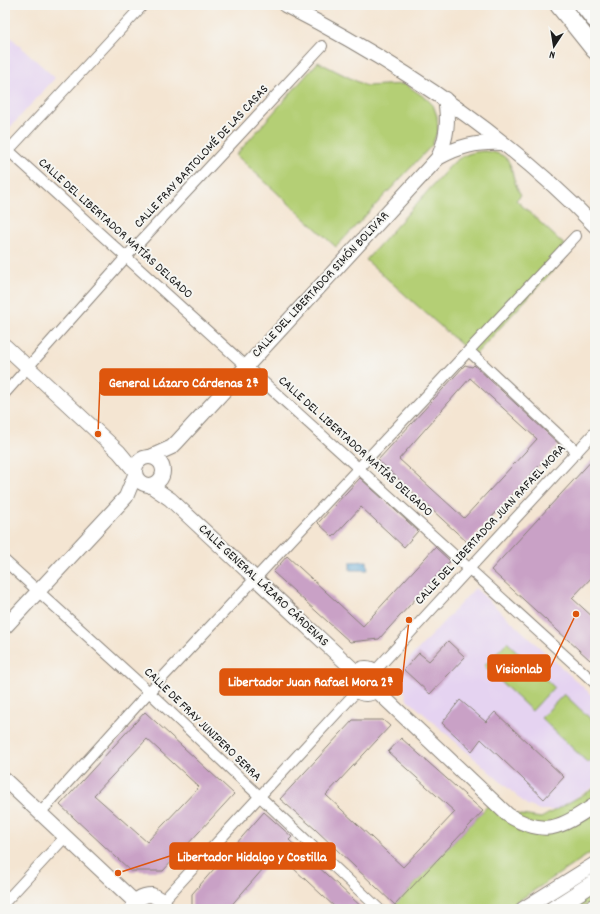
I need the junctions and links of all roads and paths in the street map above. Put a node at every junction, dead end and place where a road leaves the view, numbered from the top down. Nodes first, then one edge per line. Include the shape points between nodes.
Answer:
1 (144, 5) edge
2 (285, 5) edge
3 (559, 5) edge
4 (584, 5) edge
5 (595, 19) edge
6 (322, 46) dead end
7 (595, 50) edge
8 (445, 99) junction
9 (502, 144) junction
10 (6, 152) edge
11 (438, 158) junction
12 (595, 226) edge
13 (576, 236) dead end
14 (126, 257) junction
15 (5, 346) edge
16 (468, 351) junction
17 (246, 366) junction
18 (28, 367) junction
19 (5, 393) edge
20 (595, 432) edge
21 (172, 447) junction
22 (576, 452) junction
23 (140, 465) junction
24 (359, 468) junction
25 (155, 480) junction
26 (128, 494) junction
27 (5, 561) edge
28 (469, 568) junction
29 (256, 578) junction
30 (39, 591) junction
31 (5, 627) edge
32 (375, 671) junction
33 (356, 672) junction
34 (595, 683) edge
35 (376, 690) junction
36 (357, 691) junction
37 (149, 692) junction
38 (5, 780) edge
39 (258, 797) junction
40 (595, 805) edge
41 (41, 812) junction
42 (66, 836) junction
43 (595, 864) edge
44 (595, 882) edge
45 (550, 892) junction
46 (5, 902) edge
47 (134, 905) edge
48 (165, 905) edge
49 (595, 907) edge
50 (379, 909) edge
51 (523, 909) edge
52 (538, 909) edge
53 (553, 909) edge
54 (591, 909) edge

1 - 10 street
2 - 8 main road via 332,29
3 - 7 highway
4 - 5 highway
6 - 14 street, CALLE FRAY BARTOLOMÉ DE LAS CASAS
8 - 9 main road
8 - 11 main road, CALLE DEL LIBERTADOR SIMÓN BOLIVAR via 448,130
9 - 11 main road, CALLE DEL LIBERTADOR SIMÓN BOLIVAR via 485,142 468,145
9 - 12 main road via 529,165
10 - 14 street, CALLE DEL LIBERTADOR MATÍAS DELGADO
11 - 17 main road, CALLE DEL LIBERTADOR SIMÓN BOLIVAR
13 - 16 street
14 - 17 street, CALLE DEL LIBERTADOR MATÍAS DELGADO
14 - 18 street, CALLE FRAY BARTOLOMÉ DE LAS CASAS
15 - 18 main road
16 - 22 street
16 - 24 street
17 - 21 main road, CALLE DEL LIBERTADOR SIMÓN BOLIVAR
17 - 24 street, CALLE DEL LIBERTADOR MATÍAS DELGADO
18 - 19 street, CALLE FRAY BARTOLOMÉ DE LAS CASAS
18 - 23 main road via 119,452
20 - 22 street, CALLE DEL LIBERTADOR JUAN RAFAEL MORA
21 - 23 main road, CALLE DEL LIBERTADOR SIMÓN BOLIVAR
21 - 25 main road, CALLE DEL LIBERTADOR SIMÓN BOLIVAR
22 - 28 street, CALLE DEL LIBERTADOR JUAN RAFAEL MORA
23 - 25 main road via 139,482
23 - 25 main road via 158,461
23 - 26 main road
24 - 28 street, CALLE DEL LIBERTADOR MATÍAS DELGADO
24 - 29 street
25 - 26 main road
25 - 29 main road, CALLE GENERAL LÁZARO CÁRDENAS via 170,499
26 - 30 main road
27 - 30 street, CALLE DE FRAY JUNIPERO SERRA
28 - 32 street, CALLE DEL LIBERTADOR JUAN RAFAEL MORA
28 - 34 street, CALLE DEL LIBERTADOR MATÍAS DELGADO
29 - 33 main road, CALLE GENERAL LÁZARO CÁRDENAS
29 - 37 street
30 - 31 main road
30 - 37 street, CALLE DE FRAY JUNIPERO SERRA
32 - 33 main road via 367,668
32 - 35 main road via 379,682
33 - 36 main road via 353,684
35 - 36 main road via 365,694
35 - 40 main road via 508,815 523,824 550,828 570,821
36 - 39 street
37 - 39 street, CALLE DE FRAY JUNIPERO SERRA
37 - 41 street
38 - 41 main road
39 - 48 street
39 - 50 street, CALLE DE FRAY JUNIPERO SERRA
41 - 42 main road
42 - 46 street
42 - 47 main road
43 - 45 main road
44 - 53 main road
45 - 51 main road
45 - 52 main road
47 - 48 main road via 146,895 158,897
49 - 54 main road

